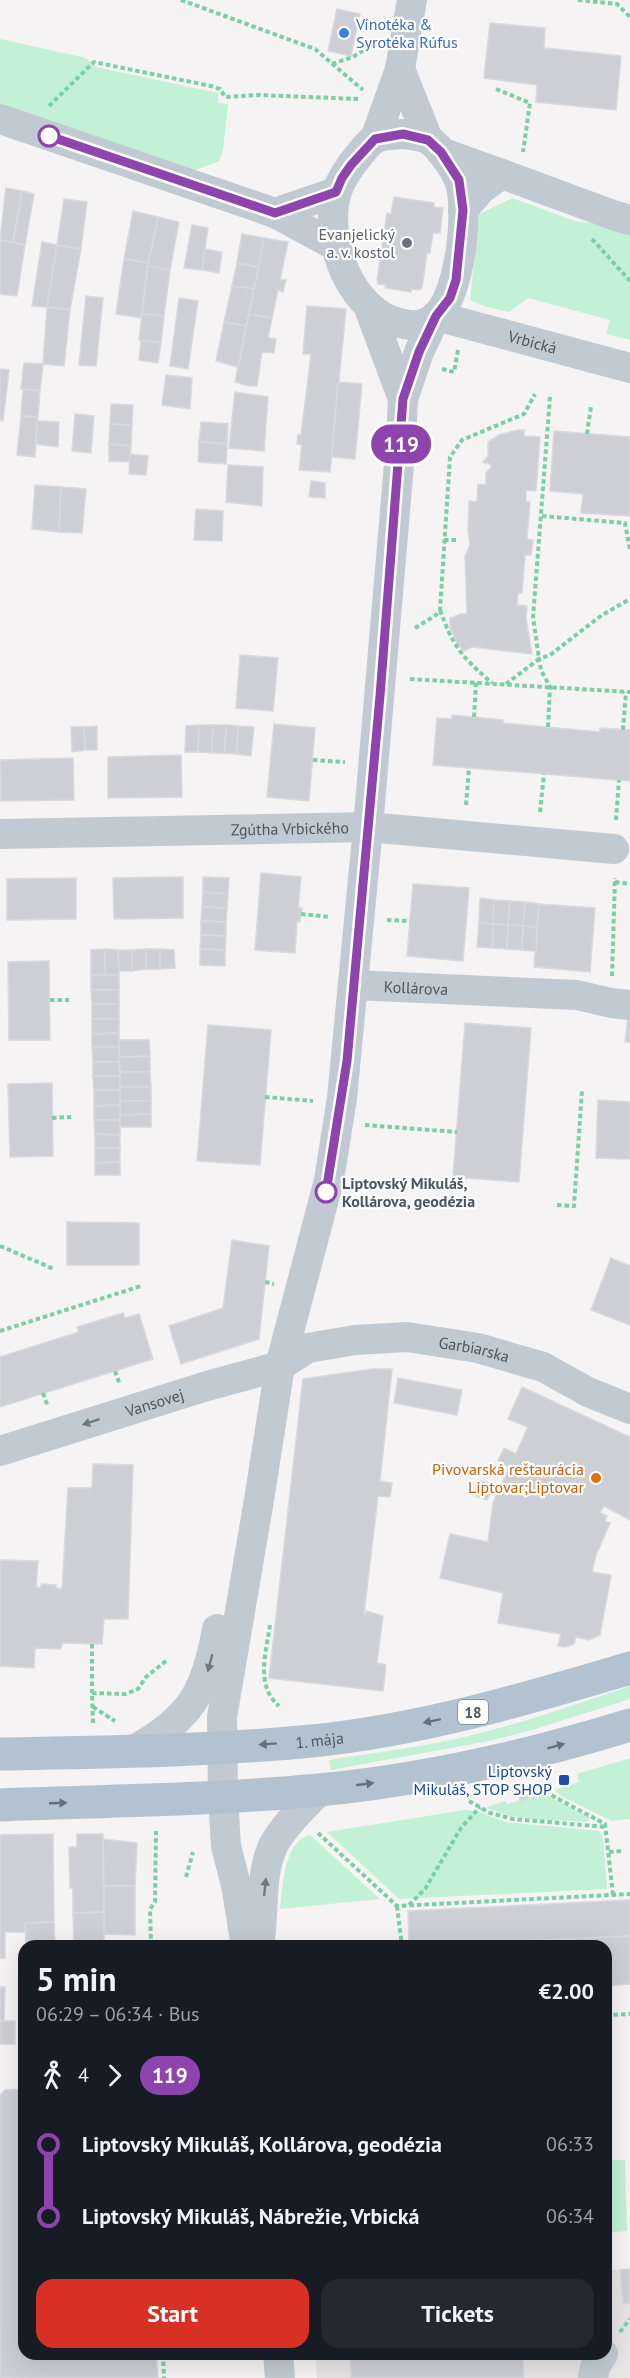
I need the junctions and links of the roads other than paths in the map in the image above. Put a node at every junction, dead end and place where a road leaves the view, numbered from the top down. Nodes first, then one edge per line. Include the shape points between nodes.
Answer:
1 (412, 0) edge
2 (400, 69) junction
3 (14, 124) edge
4 (375, 139) junction
5 (435, 146) junction
6 (512, 164) junction
7 (336, 192) junction
8 (463, 210) junction
9 (275, 213) junction
10 (630, 220) edge
11 (336, 246) junction
12 (369, 308) junction
13 (436, 316) junction
14 (630, 369) edge
15 (403, 399) junction
16 (368, 827) junction
17 (0, 834) edge
18 (614, 849) road end
19 (354, 985) junction
20 (621, 1004) edge
21 (308, 1348) joint
22 (279, 1366) junction
23 (630, 1409) edge
24 (0, 1451) edge
25 (254, 1530) junction
26 (630, 1668) edge
27 (630, 1725) edge
28 (126, 1738) junction
29 (222, 1747) junction
30 (0, 1754) edge
31 (320, 1790) junction
32 (223, 1797) junction
33 (0, 1805) edge
34 (245, 1940) edge
35 (260, 1940) edge
36 (278, 2360) edge
37 (600, 2360) edge
38 (280, 2378) edge
39 (593, 2378) edge

1 - 2 street
2 - 4 street
2 - 5 street
3 - 9 street
4 - 5 street via 403,134
4 - 7 street via 351,165
5 - 6 street
5 - 8 street via 459,180
6 - 8 street
6 - 10 street
7 - 9 street
7 - 11 street
8 - 13 street via 456,280 450,298
9 - 11 street
11 - 12 street via 350,280
12 - 13 street via 380,316 415,326
12 - 15 street
13 - 14 street, Vrbická
13 - 15 street
15 - 16 street
16 - 17 street, Zgútha Vrbického
16 - 18 street, Zgútha Vrbického
16 - 19 street
19 - 20 street, Kollárova via 577,995
19 - 22 street via 347,1061 328,1180
21 - 22 street, Vansovej
21 - 23 street, Garbiarska via 407,1337 477,1348 543,1367
22 -> 24 street, Vansovej
22 - 25 street
25 -> 28 street via 227,1574 210,1666 197,1696 171,1727
25 - 29 street via 223,1708
26 -> 29 main road, 1. mája / 18 via 426,1723 313,1741
31 -> 27 main road via 510,1758
28 - 29 main road, 1. mája / 18
28 - 30 main road, 1. mája / 18
29 - 32 street
31 - 32 main road
35 -> 31 street via 273,1846
33 -> 32 main road
32 - 34 street via 226,1846
36 - 38 street
37 - 39 street

